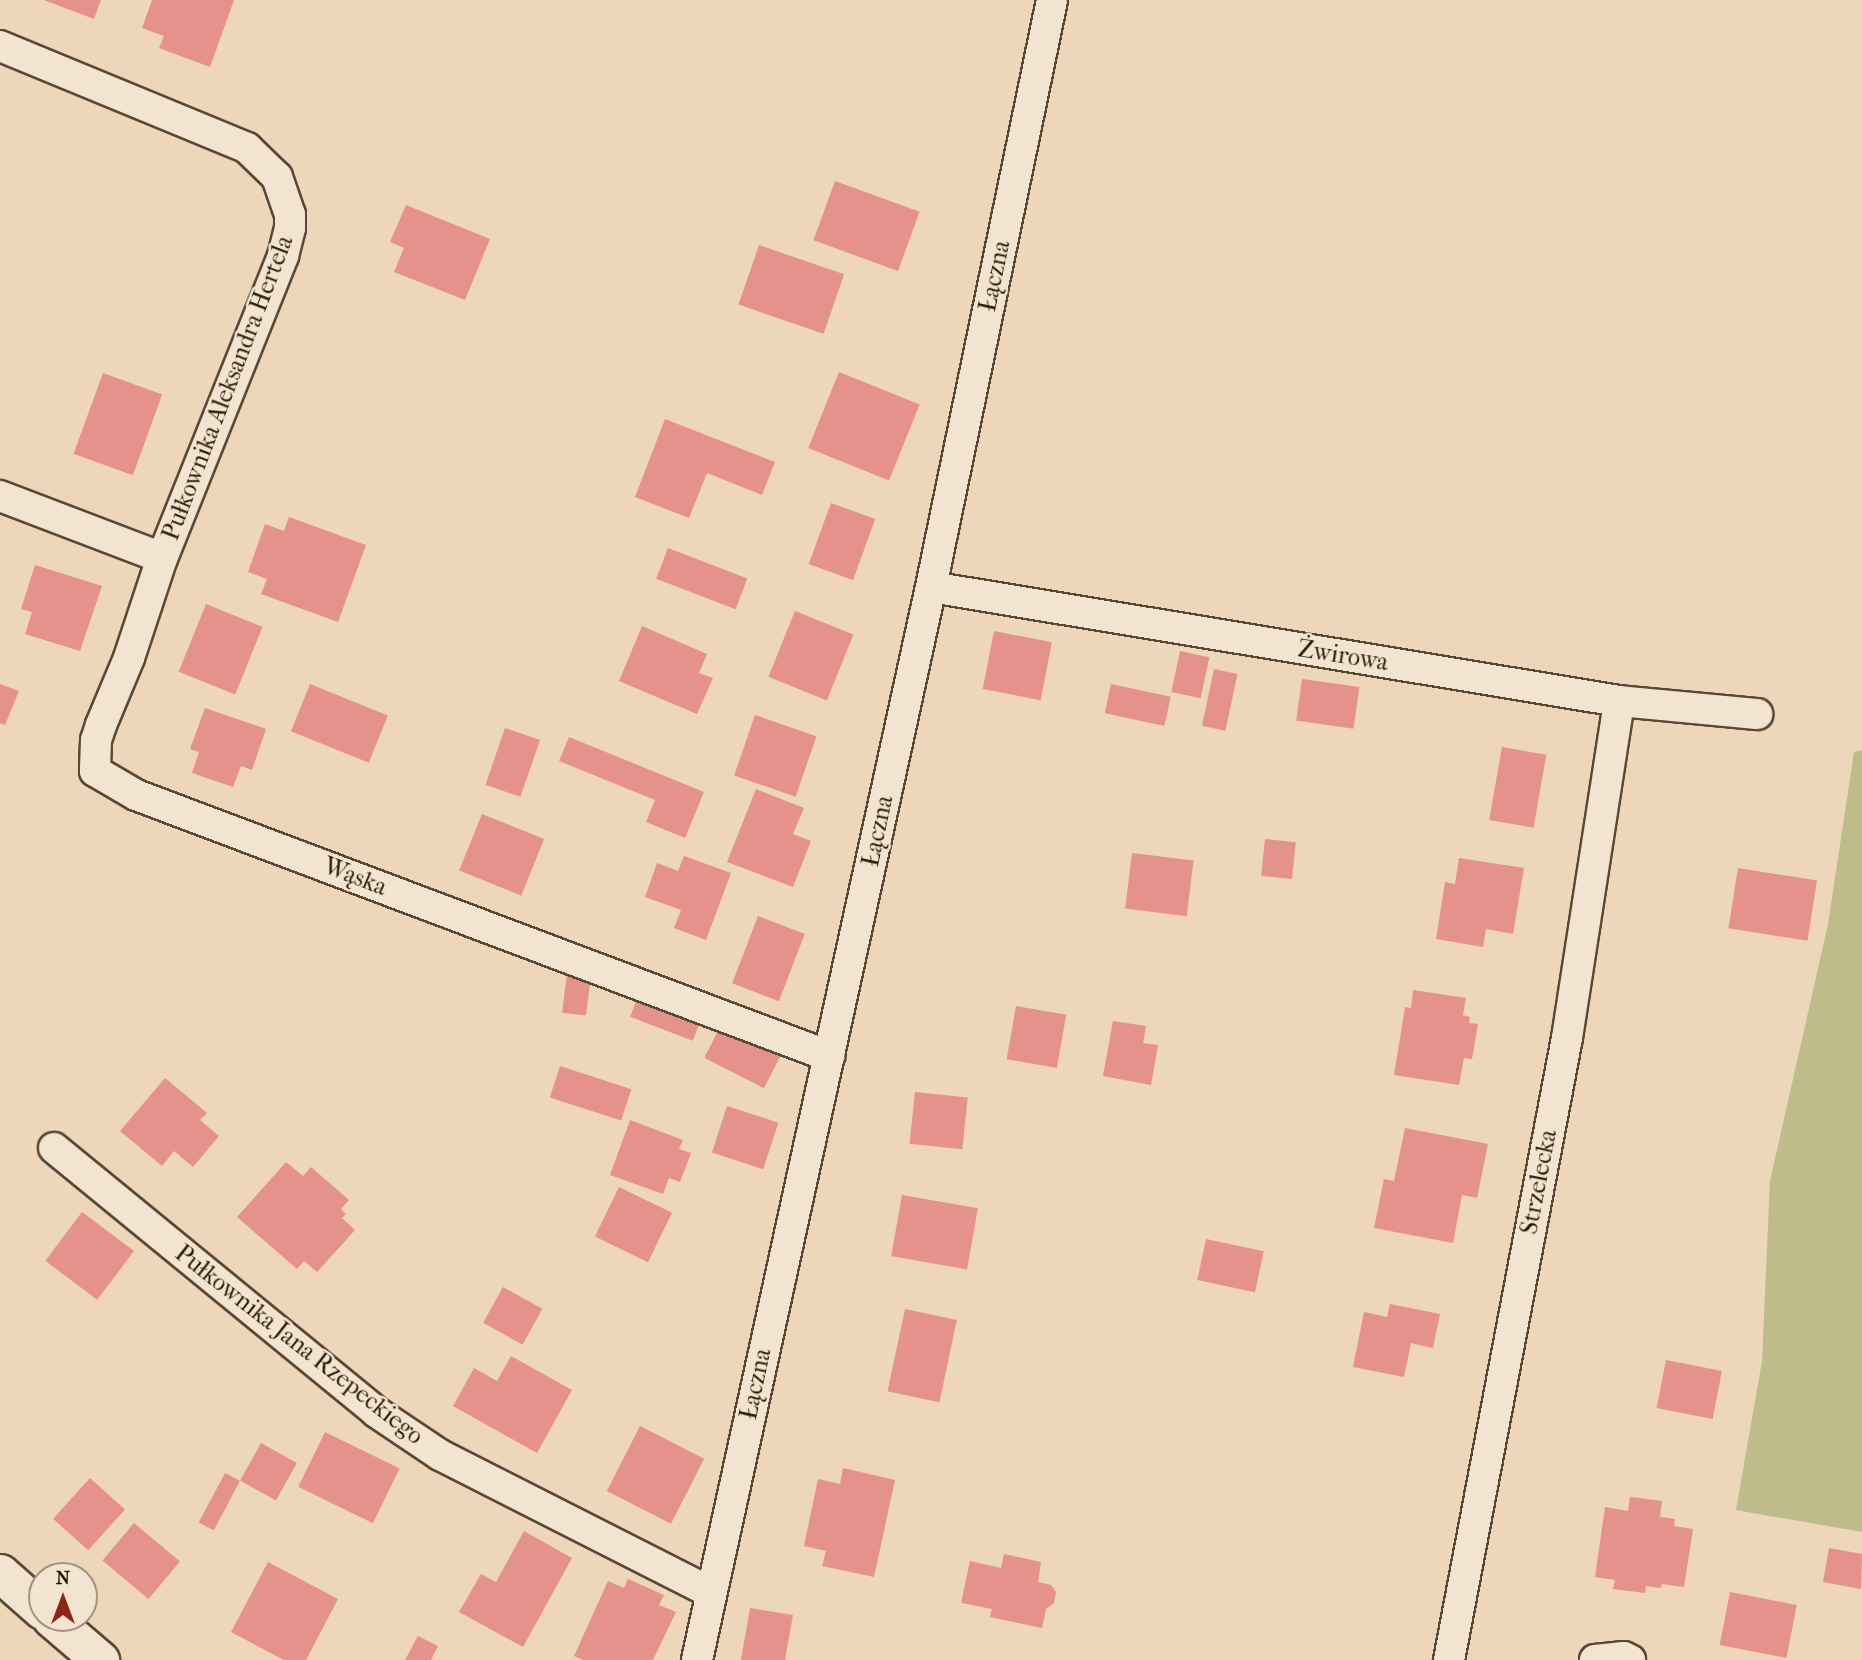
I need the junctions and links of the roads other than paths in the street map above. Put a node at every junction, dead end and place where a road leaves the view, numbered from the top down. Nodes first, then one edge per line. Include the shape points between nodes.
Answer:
1 (1052, 0) edge
2 (0, 46) edge
3 (0, 496) edge
4 (162, 558) junction
5 (931, 587) junction
6 (1619, 701) junction
7 (1757, 714) dead end
8 (828, 1056) junction
9 (54, 1148) dead end
10 (0, 1573) edge
11 (710, 1592) junction
12 (28, 1598) edge
13 (67, 1632) edge
14 (100, 1660) edge
15 (697, 1660) edge
16 (1449, 1660) edge
17 (1595, 1660) edge
18 (1630, 1660) edge

1 - 5 street, Łączna
2 - 4 street, Pułkownika Aleksandra Hertela via 247,148 277,177 290,214 283,256
3 - 4 street
4 - 8 street, Wąska via 99,732 94,771 136,795
5 - 6 street, Żwirowa
5 - 8 street, Łączna
6 - 7 street, Żwirowa
6 - 16 street, Strzelecka via 1567,1038
8 - 11 street, Łączna
9 - 11 street, Pułkownika Jana Rzepeckiego via 397,1426 440,1455
10 - 12 street
11 - 15 street, Łączna
13 - 14 street
17 - 18 street

